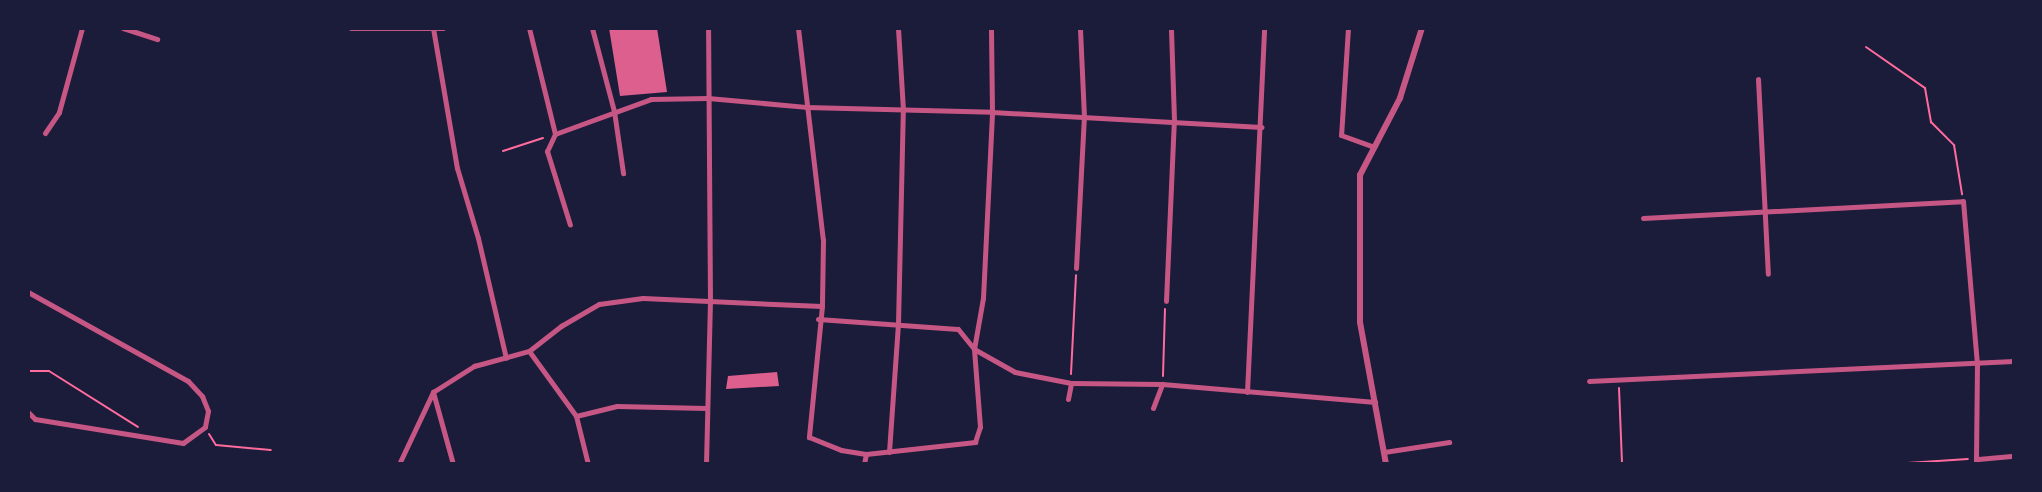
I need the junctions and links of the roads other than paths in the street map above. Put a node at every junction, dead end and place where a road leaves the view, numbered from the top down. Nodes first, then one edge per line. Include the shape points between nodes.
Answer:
1 (82, 28) edge
2 (123, 28) edge
3 (443, 28) edge
4 (529, 28) edge
5 (592, 28) edge
6 (708, 28) edge
7 (798, 28) edge
8 (898, 28) edge
9 (991, 28) edge
10 (1080, 28) edge
11 (1171, 28) edge
12 (1264, 28) edge
13 (1348, 28) edge
14 (1422, 28) edge
15 (351, 29) edge
16 (433, 29) edge
17 (157, 39) dead end
18 (1758, 79) dead end
19 (708, 98) junction
20 (806, 107) junction
21 (903, 110) junction
22 (614, 111) junction
23 (992, 112) junction
24 (1084, 117) junction
25 (1174, 120) junction
26 (1262, 128) junction
27 (45, 133) dead end
28 (555, 134) junction
29 (1374, 147) junction
30 (623, 173) dead end
31 (1767, 214) junction
32 (1643, 218) dead end
33 (570, 225) dead end
34 (1076, 268) road end
35 (1768, 274) dead end
36 (28, 292) edge
37 (1166, 301) road end
38 (710, 302) junction
39 (822, 306) junction
40 (819, 319) junction
41 (898, 324) junction
42 (974, 349) junction
43 (529, 351) junction
44 (506, 358) junction
45 (2013, 361) edge
46 (1977, 363) junction
47 (1589, 381) dead end
48 (1071, 383) junction
49 (1162, 384) junction
50 (434, 392) junction
51 (1247, 392) junction
52 (1068, 399) dead end
53 (1375, 402) junction
54 (706, 408) junction
55 (1153, 408) dead end
56 (28, 412) edge
57 (576, 416) junction
58 (1449, 442) dead end
59 (889, 452) junction
60 (1384, 452) junction
61 (866, 454) junction
62 (2013, 456) edge
63 (1977, 461) edge
64 (399, 464) edge
65 (453, 464) edge
66 (588, 464) edge
67 (706, 464) edge
68 (864, 464) edge
69 (1386, 464) edge

1 - 27 street via 59,112
2 - 17 street
3 - 16 street
4 - 28 street
5 - 22 street
6 - 19 street
7 - 20 street
8 - 21 street
9 - 23 street
10 - 24 street
11 - 25 street
12 - 26 street
13 - 29 street via 1341,135
14 - 29 street via 1400,98
15 - 16 street
16 - 44 street via 457,168
18 - 31 street
19 - 20 street
19 - 22 street via 651,99
19 - 38 street
20 - 21 street
20 - 39 street via 823,240
21 - 23 street
21 - 41 street
22 - 28 street
22 - 30 street
23 - 24 street
23 - 42 street via 983,298
24 - 25 street
24 - 34 street
25 - 26 street
25 - 37 street
26 - 51 street
28 - 33 street via 547,151
29 - 53 street via 1360,175 1360,322
31 - 32 street
31 - 35 street
31 - 46 street via 1963,201
36 - 56 street via 188,381 202,396 208,411 205,427 183,443 35,419
38 - 39 street
38 - 43 street via 643,298 599,304
38 - 54 street
39 - 40 street
40 - 41 street
40 - 61 street via 809,437 841,450
41 - 42 street via 958,329
41 - 59 street
42 - 48 street via 1015,372
42 - 59 street via 980,426 975,442
43 - 44 street
43 - 57 street
44 - 50 street via 474,366
45 - 46 street
46 - 47 street
46 - 63 street
48 - 49 street
48 - 52 street
49 - 51 street
49 - 55 street
50 - 64 street
50 - 65 street
51 - 53 street
53 - 60 street
54 - 57 street via 617,406
54 - 67 street
57 - 66 street
58 - 60 street
59 - 61 street
60 - 69 street
61 - 68 street
62 - 63 street

